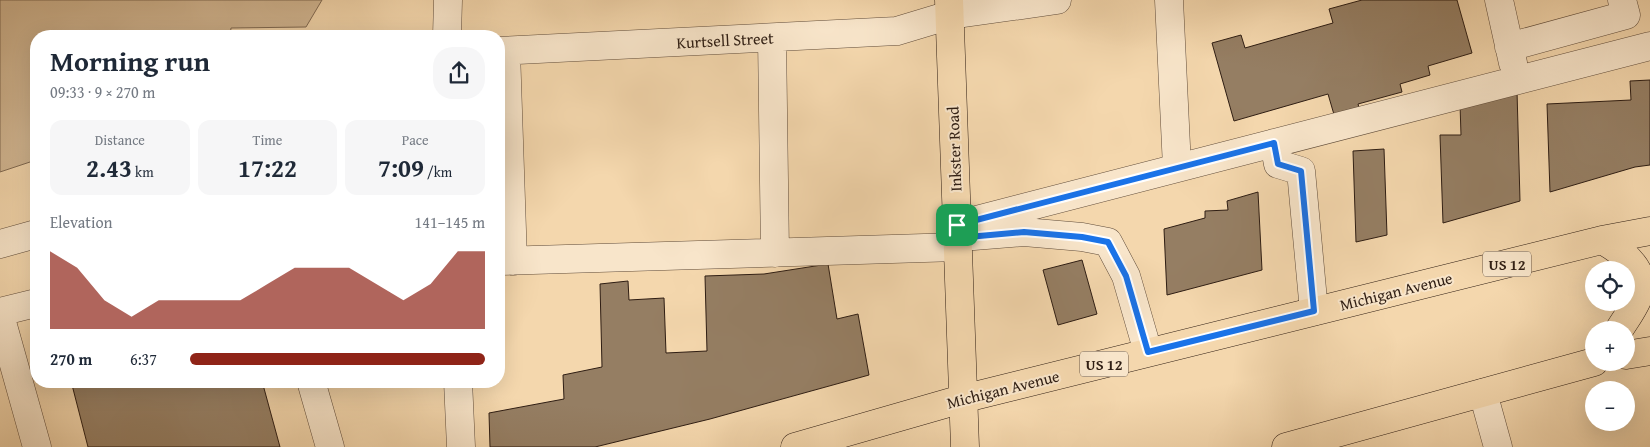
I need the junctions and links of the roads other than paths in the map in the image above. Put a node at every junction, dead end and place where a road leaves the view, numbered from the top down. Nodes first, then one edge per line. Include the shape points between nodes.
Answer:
1 (448, 0) edge
2 (1057, 0) edge
3 (1169, 0) edge
4 (1499, 0) edge
5 (1622, 0) edge
6 (949, 8) edge
7 (447, 30) edge
8 (772, 38) junction
9 (1650, 46) edge
10 (1509, 47) junction
11 (505, 51) edge
12 (1517, 80) junction
13 (1274, 143) junction
14 (1177, 168) junction
15 (505, 208) edge
16 (1650, 231) edge
17 (30, 236) edge
18 (957, 236) junction
19 (1602, 240) junction
20 (0, 244) edge
21 (775, 253) junction
22 (506, 261) edge
23 (30, 305) edge
24 (1314, 311) junction
25 (0, 313) edge
26 (1625, 321) edge
27 (1650, 350) edge
28 (1148, 352) junction
29 (1635, 354) edge
30 (1585, 365) edge
31 (313, 388) edge
32 (458, 388) edge
33 (1483, 393) junction
34 (962, 399) junction
35 (37, 447) edge
36 (330, 447) edge
37 (461, 447) edge
38 (795, 447) edge
39 (965, 447) edge
40 (1286, 447) edge
41 (1498, 447) edge

1 - 7 street
2 - 6 street, Kurtsell Street
3 - 14 street
4 - 10 street
5 - 10 street via 1626,15
6 - 8 street, Kurtsell Street via 897,31
6 - 18 main road, Inkster Road
8 - 11 street, Kurtsell Street
8 - 21 street
9 - 12 street
10 - 12 street
12 - 13 street
13 - 14 street
13 - 24 street via 1278,164 1301,171
14 - 18 street
15 - 22 street
16 - 19 main road, Michigan Avenue / US 12
17 - 20 street
18 - 21 street
18 - 28 street via 1024,232 1108,242 1126,276
18 - 34 main road, Inkster Road
19 - 24 main road, Michigan Avenue / US 12
19 - 26 main road via 1631,261 1639,279 1641,290 1638,300
21 - 22 street
23 - 25 street
24 - 28 main road, Michigan Avenue / US 12
25 - 35 street
27 - 29 main road
28 - 34 main road, Michigan Avenue / US 12
30 - 33 main road
31 - 36 street
32 - 37 street
33 - 40 main road
33 - 41 street
34 - 38 main road, Michigan Avenue / US 12
34 - 39 main road, Inkster Road

